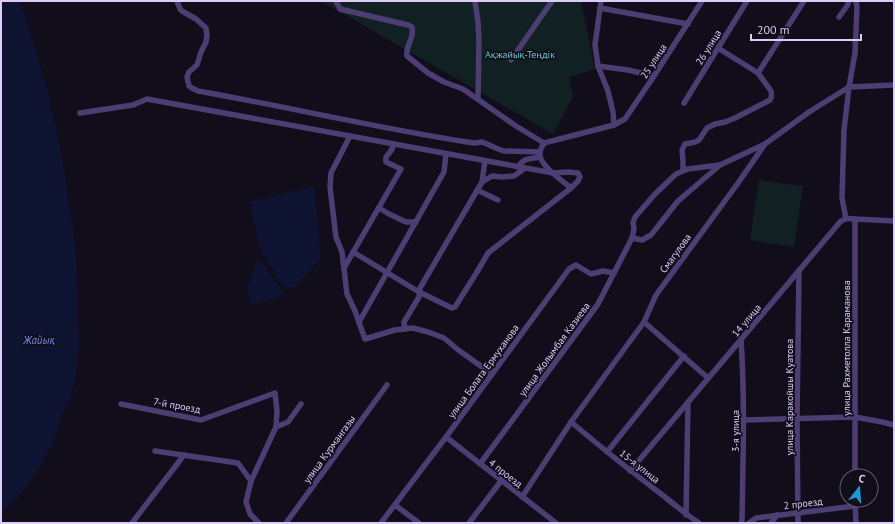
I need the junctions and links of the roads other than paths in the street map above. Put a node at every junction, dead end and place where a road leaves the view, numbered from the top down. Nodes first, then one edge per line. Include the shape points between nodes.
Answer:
1 (177, 1) edge
2 (336, 1) edge
3 (475, 1) edge
4 (552, 1) edge
5 (601, 1) edge
6 (702, 1) edge
7 (747, 1) edge
8 (804, 1) edge
9 (849, 1) edge
10 (856, 1) edge
11 (600, 8) junction
12 (839, 17) dead end
13 (688, 24) junction
14 (718, 48) junction
15 (511, 60) dead end
16 (598, 66) junction
17 (758, 73) junction
18 (654, 76) junction
19 (894, 85) edge
20 (849, 87) junction
21 (478, 99) junction
22 (684, 103) dead end
23 (80, 113) dead end
24 (614, 125) junction
25 (350, 136) junction
26 (544, 143) junction
27 (394, 144) junction
28 (765, 144) junction
29 (446, 154) junction
30 (540, 155) junction
31 (485, 161) junction
32 (720, 165) junction
33 (518, 167) junction
34 (525, 168) junction
35 (683, 170) junction
36 (553, 173) junction
37 (482, 182) junction
38 (571, 188) junction
39 (478, 190) junction
40 (498, 200) dead end
41 (379, 208) junction
42 (846, 219) junction
43 (855, 220) junction
44 (894, 221) edge
45 (416, 222) junction
46 (632, 238) junction
47 (353, 252) junction
48 (344, 268) junction
49 (799, 272) junction
50 (388, 273) junction
51 (614, 273) junction
52 (420, 292) junction
53 (359, 322) junction
54 (644, 322) junction
55 (405, 329) junction
56 (741, 339) junction
57 (684, 356) junction
58 (492, 374) junction
59 (708, 378) junction
60 (387, 385) dead end
61 (688, 402) junction
62 (120, 404) dead end
63 (301, 404) dead end
64 (855, 417) junction
65 (797, 418) junction
66 (744, 420) junction
67 (571, 422) junction
68 (894, 425) edge
69 (276, 427) junction
70 (446, 438) junction
71 (155, 451) dead end
72 (607, 452) junction
73 (184, 455) junction
74 (480, 464) junction
75 (855, 468) edge
76 (630, 471) junction
77 (251, 481) junction
78 (501, 481) junction
79 (522, 497) junction
80 (395, 505) junction
81 (839, 506) edge
82 (855, 508) edge
83 (798, 513) junction
84 (686, 515) junction
85 (777, 515) junction
86 (132, 523) edge
87 (259, 523) edge
88 (286, 523) edge
89 (381, 523) edge
90 (419, 523) edge
91 (469, 523) edge
92 (556, 523) edge
93 (699, 523) edge
94 (741, 523) edge
95 (750, 523) edge
96 (771, 523) edge
97 (798, 523) edge
98 (856, 523) edge

1 - 30 street via 182,11 206,28 206,42 197,65 187,77 188,83 198,91 399,131 482,142 504,151
2 - 21 street via 340,9 412,27 413,33 406,51 407,56 428,73 463,88
3 - 21 street via 478,22
4 - 15 street
5 - 11 street
6 - 13 street, 25 улица
7 - 14 street, 26 улица
8 - 17 street
9 - 12 street
10 - 20 street via 855,53
11 - 13 street
11 - 16 street via 595,45
13 - 18 street, 25 улица
14 - 17 street
14 - 22 street, 26 улица
16 - 18 street
16 - 24 street via 608,91
17 - 35 street via 772,91 770,100 735,118 707,128 699,140 685,144 682,150
18 - 24 street, 25 улица via 625,119
19 - 20 street, Смагулова
20 - 28 street, Смагулова
20 - 42 street via 842,165 842,198
21 - 26 street
23 - 25 street via 133,105 147,99
24 - 26 street
25 - 27 street
25 - 48 street via 331,173 330,187 336,237 342,252
26 - 30 street
27 - 29 street
27 - 41 street via 385,159 386,162 401,169
28 - 32 street, улица Жолымбая Казиева
28 - 54 street, Смагулова via 656,295
29 - 31 street
29 - 45 street via 444,172
30 - 33 street via 526,159
30 - 36 street
31 - 33 street
31 - 37 street
32 - 35 street, улица Жолымбая Казиева
32 - 46 street, улица Жолымбая Казиева via 678,201 651,235 642,240
33 - 34 street
34 - 36 street
34 - 37 street via 514,176 492,176
35 - 46 street, улица Жолымбая Казиева via 655,194 635,217
36 - 38 street
36 - 38 street via 578,174 580,177
37 - 39 street
38 - 52 street via 488,253 455,306 452,308
39 - 40 street
39 - 52 street
41 - 45 street via 406,222
41 - 47 street
42 - 43 street
42 - 49 street, 14 улица via 840,222
43 - 44 street
43 - 64 street, улица Рахметолла Караманова
45 - 50 street
46 - 51 street, улица Жолымбая Казиева
47 - 48 street
47 - 50 street
48 - 53 street via 347,294
49 - 56 street, 14 улица
49 - 65 street, улица Каракойшы Куатова
50 - 52 street
50 - 53 street
51 - 58 street, улица Болата Ермуханова via 603,270 591,274 576,265 569,268
51 - 74 street, улица Жолымбая Казиева via 598,304
52 - 55 street via 404,322
53 - 55 street via 365,339
54 - 57 street
54 - 67 street, Смагулова
55 - 58 street via 413,328 444,338
56 - 59 street, 14 улица
56 - 66 street, 3-я улица
57 - 59 street
57 - 72 street
58 - 70 street, улица Болата Ермуханова
59 - 61 street, 14 улица
60 - 88 street, улица Курмангазы
61 - 76 street, 14 улица
61 - 84 street
62 - 69 street, 7-й проезд via 201,420 275,393
63 - 69 street via 288,422
64 - 65 street
64 - 68 street
64 - 75 street, улица Рахметолла Караманова
65 - 66 street
65 - 83 street, улица Каракойшы Куатова
66 - 94 street, 3-я улица
67 - 72 street, 15-я улица
67 - 79 street, Смагулова
69 - 77 street
70 - 74 street, 4 проезд
70 - 80 street, улица Болата Ермуханова
71 - 73 street
72 - 76 street, 15-я улица
73 - 77 street via 238,463
73 - 86 street
74 - 78 street, 4 проезд
76 - 84 street, 15-я улица
77 - 87 street via 246,502 250,514
78 - 79 street, 4 проезд
78 - 91 street
79 - 92 street, 4 проезд
80 - 89 street, улица Болата Ермуханова
80 - 90 street
81 - 83 street, 2 проезд
82 - 98 street
83 - 85 street, 2 проезд
83 - 97 street, улица Каракойшы Куатова
84 - 93 street, 15-я улица
85 - 95 street, 2 проезд via 756,518
85 - 96 street, 2 проезд

